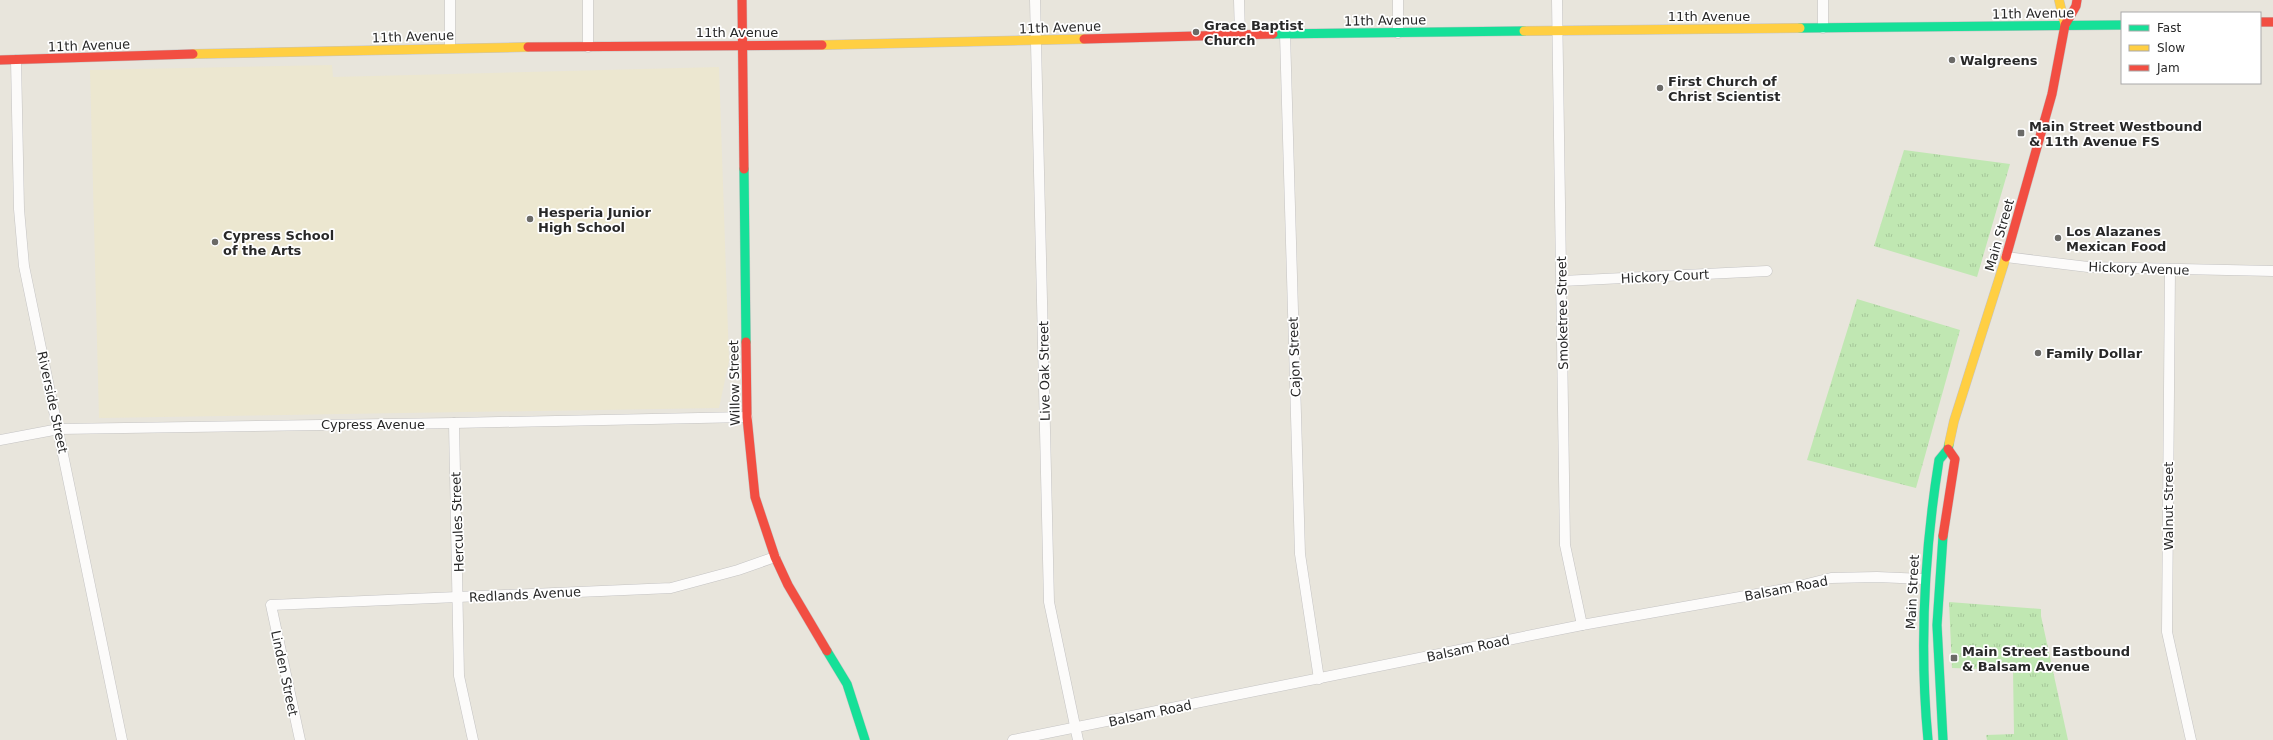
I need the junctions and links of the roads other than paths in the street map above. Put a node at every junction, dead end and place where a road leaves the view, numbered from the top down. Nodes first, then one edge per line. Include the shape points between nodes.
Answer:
1 (450, 0) edge
2 (588, 0) edge
3 (742, 0) edge
4 (1035, 0) edge
5 (1239, 0) edge
6 (1398, 0) edge
7 (1557, 0) edge
8 (1823, 0) edge
9 (2059, 0) edge
10 (2077, 0) edge
11 (2261, 22) edge
12 (2273, 22) edge
13 (2065, 25) junction
14 (2121, 25) edge
15 (1823, 28) junction
16 (1557, 30) junction
17 (1398, 33) junction
18 (1285, 34) junction
19 (1240, 35) junction
20 (1037, 42) junction
21 (742, 44) junction
22 (450, 47) junction
23 (588, 47) junction
24 (0, 60) edge
25 (16, 60) junction
26 (2006, 257) junction
27 (2170, 269) junction
28 (1767, 271) dead end
29 (2273, 271) edge
30 (1562, 281) junction
31 (747, 417) junction
32 (454, 424) junction
33 (59, 429) junction
34 (0, 440) edge
35 (1948, 449) junction
36 (775, 557) junction
37 (1924, 579) junction
38 (459, 597) junction
39 (271, 605) joint
40 (1582, 625) junction
41 (1938, 674) junction
42 (1319, 679) junction
43 (1076, 729) junction
44 (122, 740) edge
45 (300, 740) edge
46 (473, 740) edge
47 (865, 740) edge
48 (1013, 740) edge
49 (1078, 740) edge
50 (1928, 740) edge
51 (1943, 740) edge
52 (2191, 740) edge

1 - 22 street
2 - 23 street
3 - 21 main road, Willow Street
4 - 20 street, Live Oak Street
5 - 19 street
6 - 17 street
7 - 16 street, Smoketree Street
8 - 15 street
9 - 13 main road, Main Street
10 - 13 main road, Main Street
11 - 12 main road
13 - 14 main road, 11th Avenue
13 - 15 main road, 11th Avenue
13 - 26 main road, Main Street via 2052,94
15 - 16 main road, 11th Avenue
16 - 17 main road, 11th Avenue
16 - 30 street, Smoketree Street
17 - 18 main road, 11th Avenue
18 - 19 main road, 11th Avenue
18 - 42 street, Cajon Street via 1300,554
19 - 20 main road, 11th Avenue
20 - 21 main road, 11th Avenue
20 - 43 street, Live Oak Street via 1049,602
21 - 23 main road, 11th Avenue
21 - 31 main road, Willow Street
22 - 23 main road, 11th Avenue
22 - 25 main road, 11th Avenue
24 - 25 main road, 11th Avenue
25 - 33 street, Riverside Street via 19,209 24,266
26 - 27 street, Hickory Avenue via 2088,267
26 - 35 main road, Main Street via 1954,421
27 - 29 street, Hickory Avenue
27 - 52 street, Walnut Street via 2167,632
28 - 30 street, Hickory Court
30 - 40 street, Smoketree Street via 1565,545
31 - 32 street, Cypress Avenue
31 - 36 main road, Willow Street via 756,497
32 - 33 street, Cypress Avenue
32 - 38 street, Hercules Street
33 - 34 street, Cypress Avenue
33 - 44 street, Riverside Street
35 - 37 main road, Main Street via 1939,460
35 - 41 main road, Main Street via 1955,459 1940,561
36 - 38 street, Redlands Avenue via 671,588
36 - 47 main road, Willow Street via 788,585 847,684
37 - 40 street, Balsam Road via 1831,578 1791,588
37 - 41 main road via 1930,591 1932,650
37 - 50 main road, Main Street via 1923,681
38 - 39 street, Redlands Avenue
38 - 46 street, Hercules Street via 459,676
39 - 45 street, Linden Street
40 - 42 street, Balsam Road
41 - 51 main road, Main Street
42 - 43 street, Balsam Road
43 - 48 street, Balsam Road
43 - 49 street, Live Oak Street

